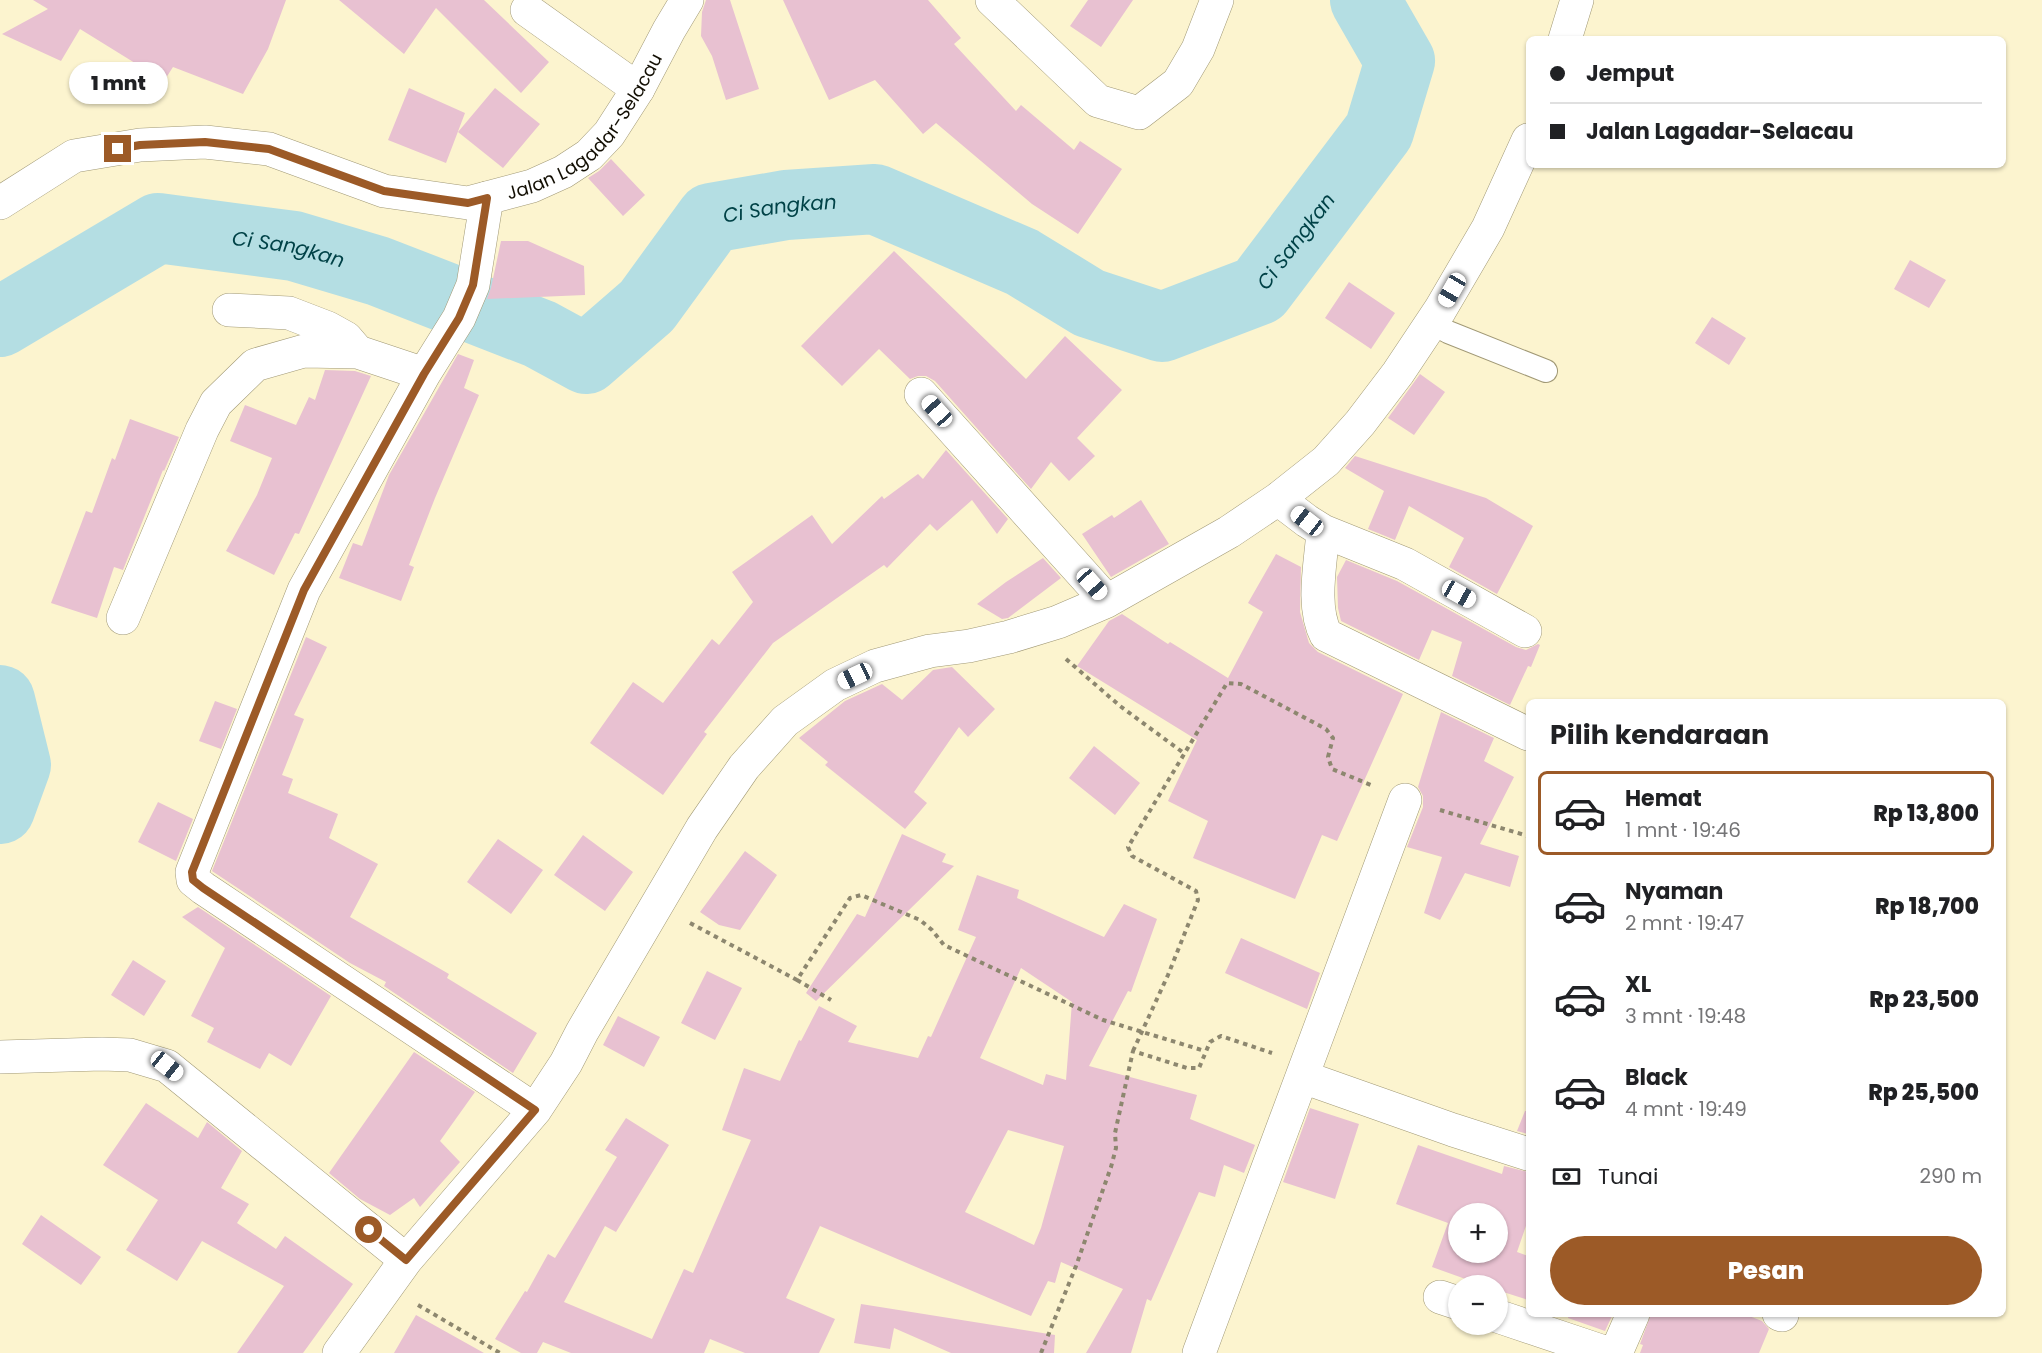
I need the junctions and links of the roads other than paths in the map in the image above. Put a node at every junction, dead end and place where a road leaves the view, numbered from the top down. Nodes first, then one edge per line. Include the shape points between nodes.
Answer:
1 (687, 0) edge
2 (992, 0) edge
3 (1217, 0) edge
4 (1577, 0) edge
5 (527, 10) dead end
6 (1566, 36) edge
7 (628, 82) junction
8 (1526, 145) edge
9 (487, 198) junction
10 (0, 203) edge
11 (229, 309) dead end
12 (1431, 323) junction
13 (358, 352) junction
14 (1546, 370) dead end
15 (424, 374) junction
16 (921, 394) dead end
17 (1278, 499) junction
18 (1323, 531) junction
19 (1107, 601) junction
20 (123, 618) dead end
21 (1526, 631) dead end
22 (1526, 733) edge
23 (1405, 800) road end
24 (0, 1057) edge
25 (1305, 1071) junction
26 (535, 1110) junction
27 (1526, 1153) edge
28 (406, 1260) junction
29 (1632, 1317) edge
30 (1508, 1320) edge
31 (339, 1353) edge
32 (1199, 1353) edge
33 (1607, 1353) edge
34 (1616, 1353) edge

1 - 7 street, Jalan Lagadar-Selacau
2 - 3 street via 1098,101 1139,113 1178,83 1198,49
4 - 6 street
5 - 7 street
7 - 9 street, Jalan Lagadar-Selacau via 609,134 590,155 532,186
8 - 12 street via 1488,228
9 - 10 street, Jalan Lagadar-Selacau via 468,203 384,191 269,149 205,142 140,145 74,156
9 - 15 street via 473,285 459,318
11 - 13 street via 289,313 346,338
12 - 14 lane
12 - 17 street via 1360,423 1326,461
13 - 15 street
13 - 20 street via 304,351 255,365 216,403
15 - 26 street via 304,590 192,872 193,880
16 - 19 street
17 - 18 street
17 - 19 street
18 - 21 street via 1405,564
18 - 22 street via 1318,605 1326,635
19 - 26 street via 1036,629 875,666 835,685 785,722 744,767 702,828
23 - 25 street
24 - 28 street via 130,1055 167,1066
25 - 27 street via 1453,1130
25 - 32 street
26 - 28 street
28 - 31 street
29 - 34 street
30 - 33 street

